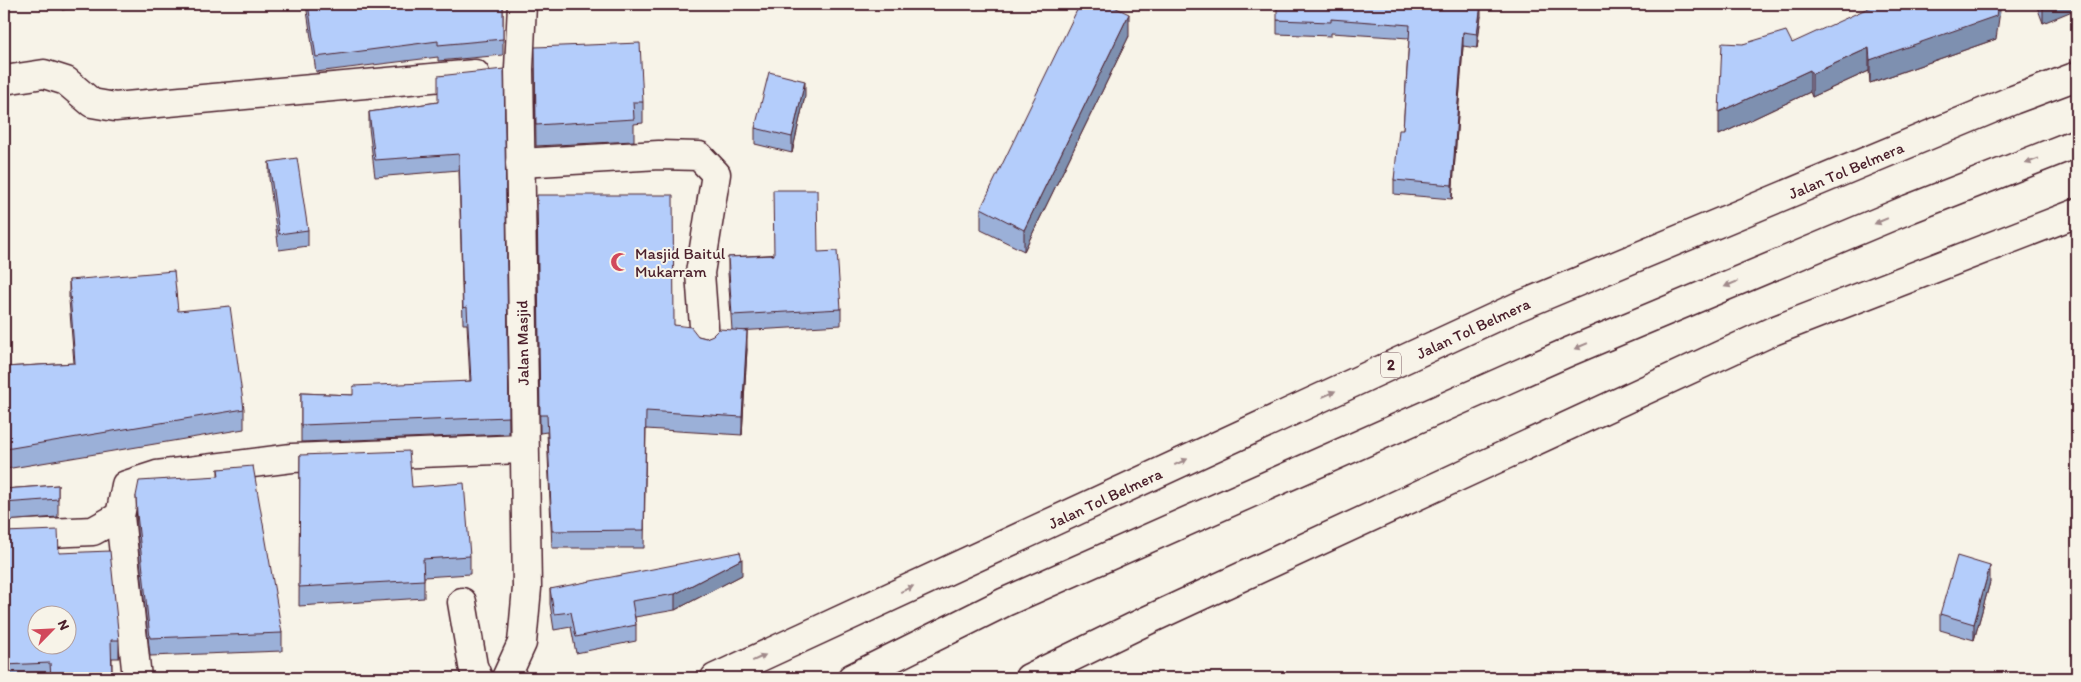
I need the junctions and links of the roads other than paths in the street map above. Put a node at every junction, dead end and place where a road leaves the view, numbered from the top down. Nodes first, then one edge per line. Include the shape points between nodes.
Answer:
1 (522, 4) edge
2 (519, 69) junction
3 (2077, 76) edge
4 (4, 80) edge
5 (2077, 144) edge
6 (520, 163) junction
7 (2077, 213) edge
8 (704, 340) edge
9 (524, 450) junction
10 (120, 516) junction
11 (4, 535) edge
12 (462, 602) dead end
13 (137, 678) edge
14 (478, 678) edge
15 (506, 678) edge
16 (715, 678) edge
17 (852, 678) edge
18 (1029, 678) edge

1 - 2 main road, Jalan Masjid
2 - 4 main road via 115,107 92,103 66,81 44,74
2 - 6 main road, Jalan Masjid
16 -> 3 main road, Jalan Tol Belmera / 2 via 1517,307
5 -> 17 main road via 1908,209 1566,353 1006,602
6 - 8 main road via 659,155 699,156 716,174 700,273
6 - 9 main road, Jalan Masjid
7 - 18 main road via 1773,331 1164,612
9 - 10 main road via 292,458 157,475 126,485
9 - 15 main road, Jalan Masjid via 527,588 522,643
10 - 11 main road via 93,531
10 - 13 main road
12 - 14 main road

